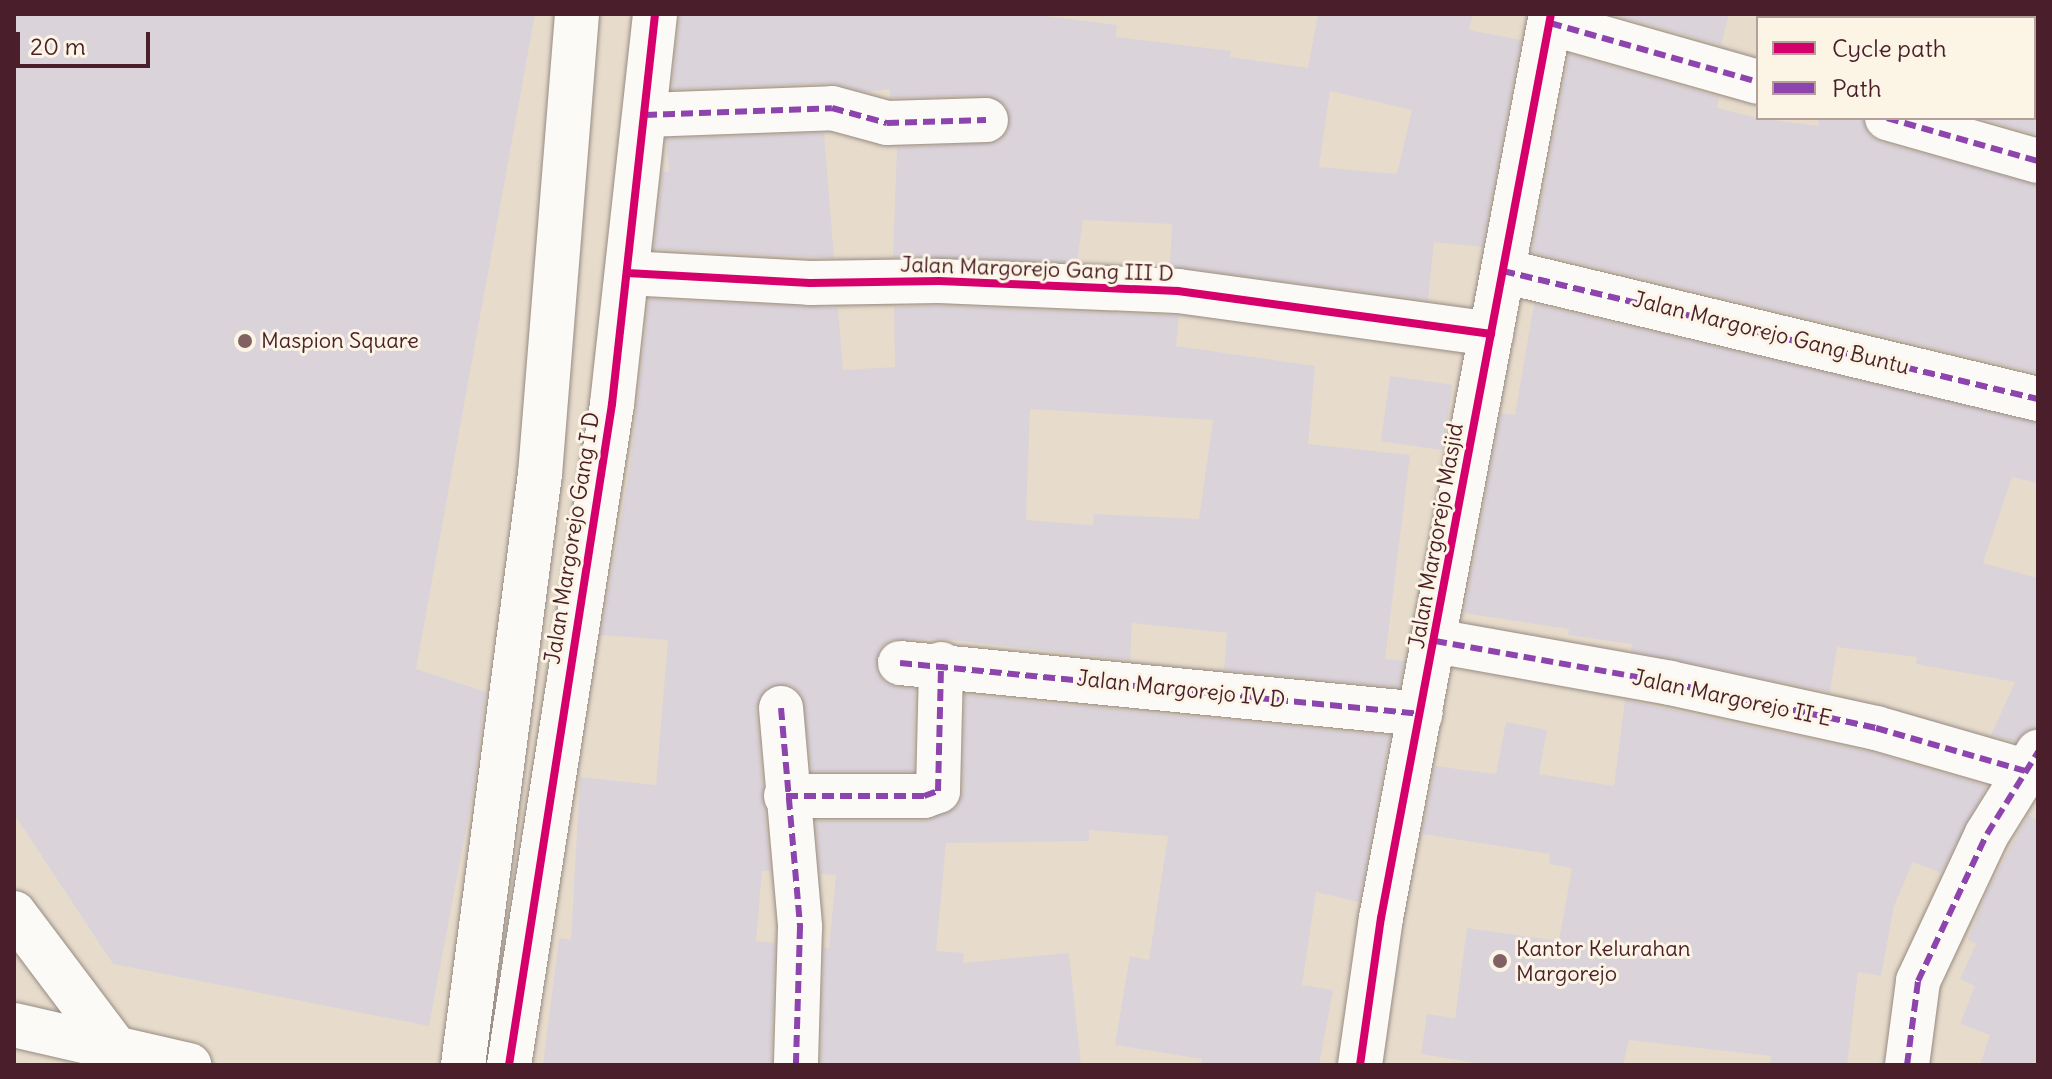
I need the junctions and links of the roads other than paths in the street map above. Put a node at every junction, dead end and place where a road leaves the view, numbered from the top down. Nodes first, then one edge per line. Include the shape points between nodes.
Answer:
1 (577, 14) edge
2 (655, 14) edge
3 (1550, 19) edge
4 (1756, 81) edge
5 (645, 115) junction
6 (986, 120) dead end
7 (1894, 120) edge
8 (2038, 161) edge
9 (1503, 271) junction
10 (627, 273) junction
11 (1491, 334) junction
12 (2038, 399) edge
13 (1435, 641) junction
14 (781, 708) dead end
15 (1421, 714) junction
16 (2032, 761) edge
17 (786, 796) junction
18 (14, 913) edge
19 (14, 1025) edge
20 (118, 1051) junction
21 (189, 1065) edge
22 (463, 1065) edge
23 (509, 1065) edge
24 (796, 1065) edge
25 (1360, 1065) edge
26 (1907, 1065) edge

1 - 22 street via 540,474
2 - 5 street, Jalan Margorejo Gang I D
3 - 4 street
3 - 9 street, Jalan Margorejo Masjid
5 - 6 street via 832,108 887,123
5 - 10 street, Jalan Margorejo Gang I D
7 - 8 street
9 - 11 street, Jalan Margorejo Masjid
9 - 12 street, Jalan Margorejo Gang Buntu
10 - 11 street, Jalan Margorejo Gang III D via 810,283 939,281 1178,291
10 - 23 street, Jalan Margorejo Gang I D via 612,404
11 - 13 street, Jalan Margorejo Masjid
13 - 15 street, Jalan Margorejo Masjid
13 - 16 street, Jalan Margorejo II E
14 - 17 street
15 - 17 street, Jalan Margorejo IV D via 920,664 938,791 924,796
15 - 25 street, Jalan Margorejo Masjid via 1381,918
16 - 26 street via 1987,834 1918,981
17 - 24 street via 800,927
18 - 20 street
19 - 20 street
20 - 21 street

